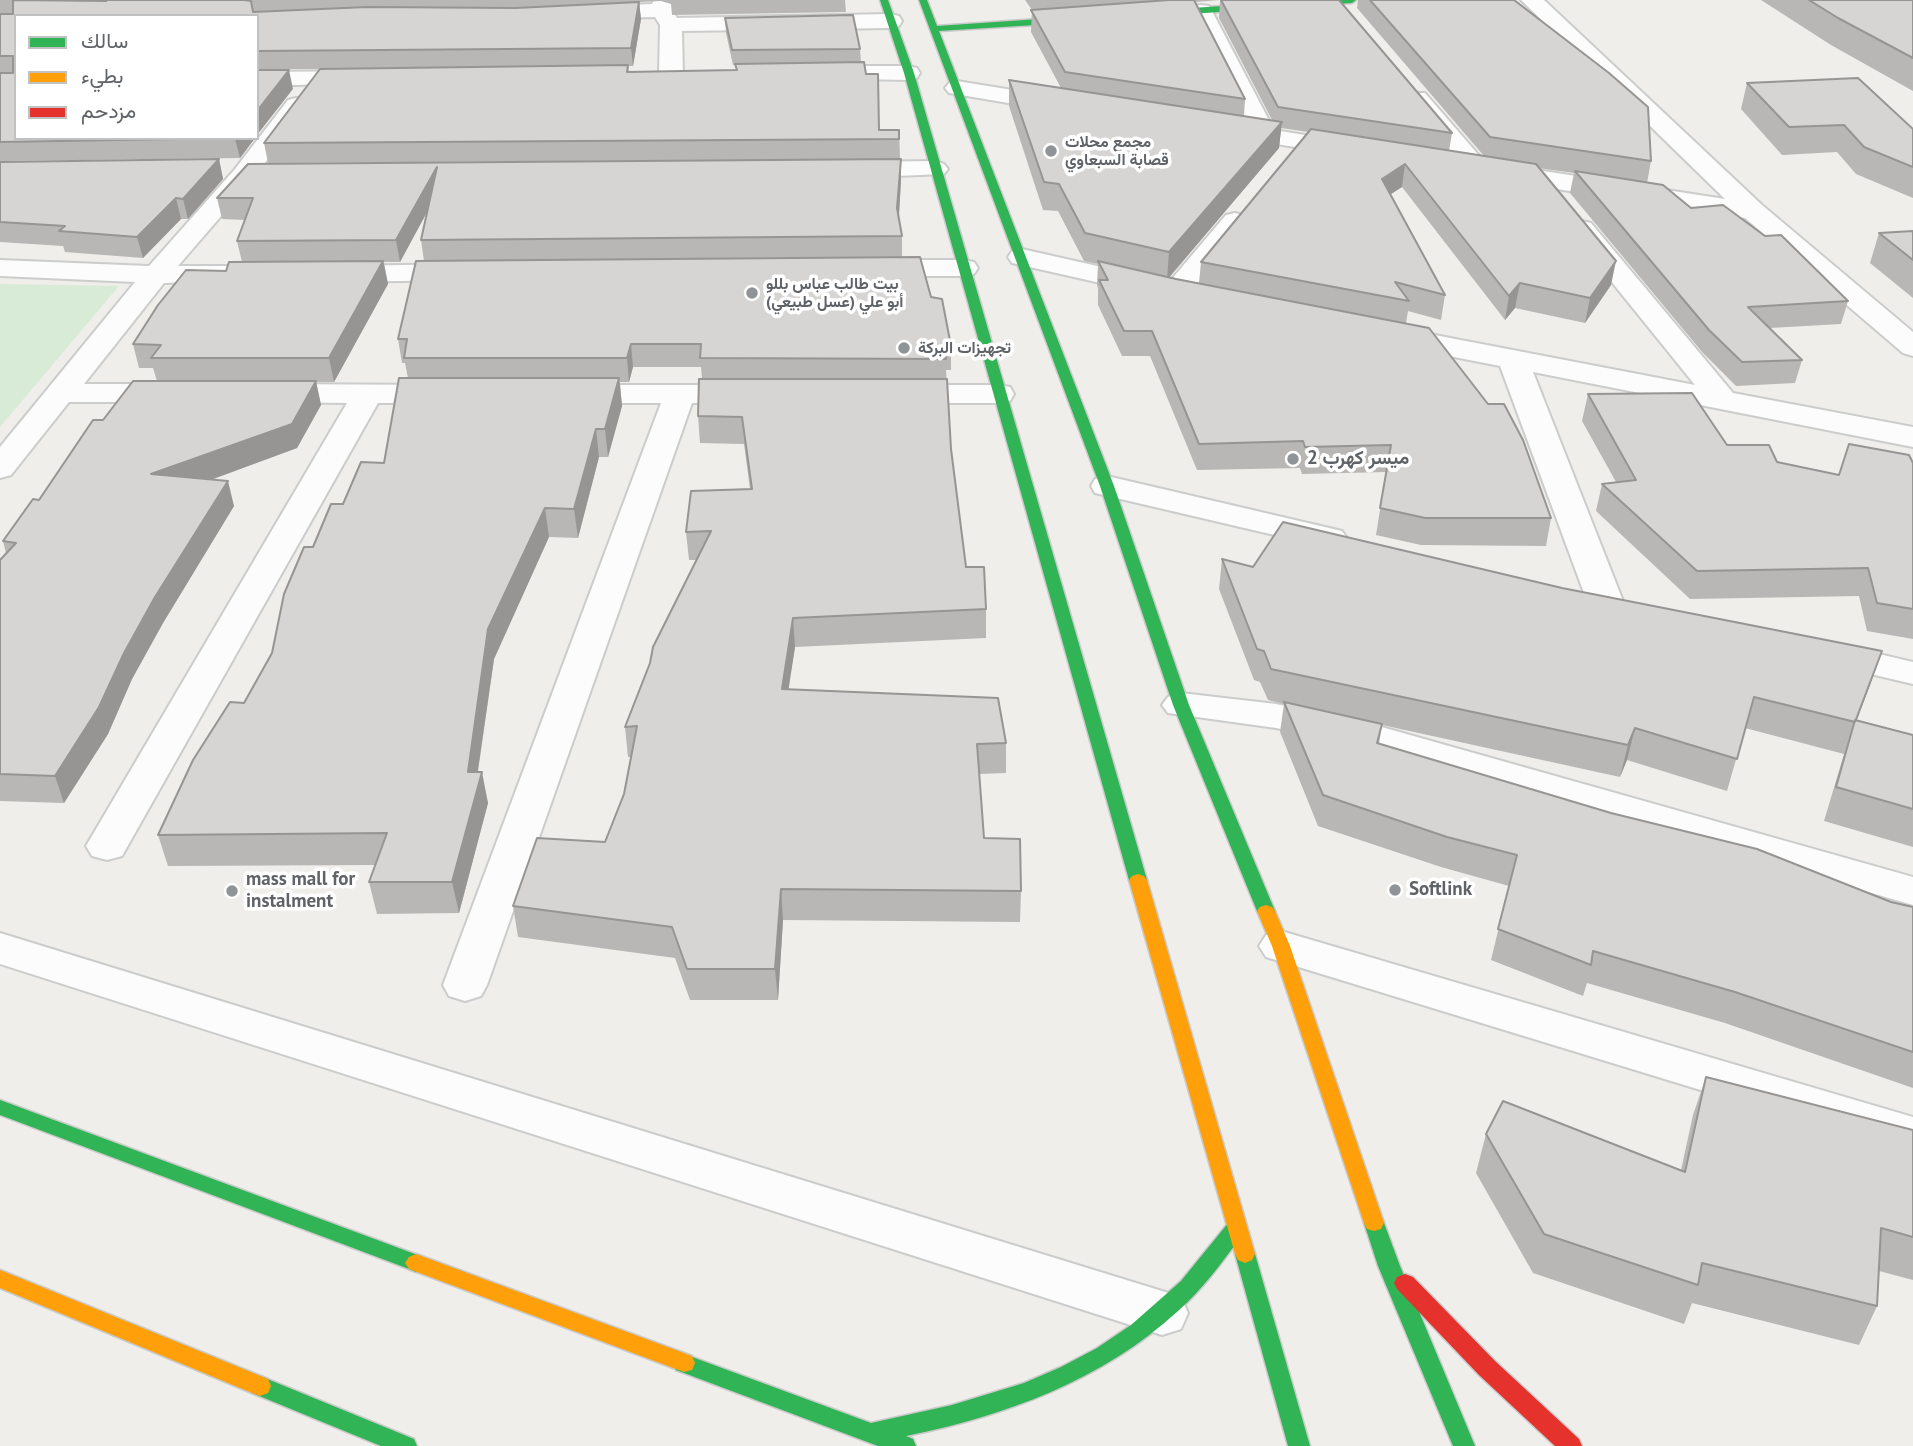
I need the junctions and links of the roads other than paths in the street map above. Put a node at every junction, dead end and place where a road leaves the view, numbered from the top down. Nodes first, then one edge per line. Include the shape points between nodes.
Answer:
1 (923, 0) edge
2 (1532, 0) edge
3 (1347, 7) edge
4 (888, 10) edge
5 (1201, 10) junction
6 (665, 11) edge
7 (570, 14) edge
8 (1134, 15) edge
9 (1094, 18) edge
10 (934, 29) junction
11 (909, 73) junction
12 (699, 74) edge
13 (797, 74) edge
14 (643, 75) edge
15 (671, 75) junction
16 (380, 77) edge
17 (316, 78) junction
18 (259, 79) edge
19 (1405, 84) edge
20 (957, 89) junction
21 (1091, 109) edge
22 (1198, 125) edge
23 (1265, 136) junction
24 (1369, 152) edge
25 (1436, 162) edge
26 (1477, 168) junction
27 (935, 169) junction
28 (824, 170) edge
29 (1541, 178) junction
30 (1251, 202) edge
31 (1753, 211) junction
32 (1021, 257) junction
33 (0, 268) edge
34 (964, 268) junction
35 (838, 269) edge
36 (491, 272) edge
37 (268, 274) edge
38 (310, 274) edge
39 (156, 275) junction
40 (1365, 330) edge
41 (1913, 347) edge
42 (1513, 360) junction
43 (61, 393) junction
44 (201, 393) edge
45 (242, 393) edge
46 (368, 393) junction
47 (477, 394) edge
48 (544, 394) edge
49 (680, 394) junction
50 (777, 394) edge
51 (874, 394) edge
52 (999, 394) junction
53 (1723, 400) junction
54 (1913, 437) edge
55 (0, 468) edge
56 (1107, 486) junction
57 (1363, 545) edge
58 (1565, 592) edge
59 (1793, 645) edge
60 (1913, 673) edge
61 (1181, 705) junction
62 (107, 846) dead end
63 (1913, 891) edge
64 (1281, 946) junction
65 (0, 948) edge
66 (465, 985) dead end
67 (0, 1107) edge
68 (1913, 1136) edge
69 (1236, 1228) junction
70 (1389, 1266) junction
71 (0, 1279) edge
72 (1162, 1313) junction
73 (870, 1433) junction
74 (406, 1446) edge
75 (905, 1446) edge
76 (1299, 1446) edge
77 (1464, 1446) edge
78 (1571, 1446) edge

1 - 10 main road
2 - 31 street
3 - 5 main road
4 - 6 street
4 - 11 main road
5 - 8 main road
5 - 23 street
6 - 7 street
6 - 15 street
9 - 10 main road
10 - 20 main road
11 - 13 street
11 - 27 main road
12 - 15 street
14 - 15 street
16 - 17 street
17 - 18 street
17 - 39 street via 246,171
19 - 26 street
20 - 21 street
20 - 32 main road
22 - 23 street
23 - 24 street via 1293,151
25 - 26 street
26 - 29 street
27 - 28 street
27 - 34 main road
29 - 31 street
29 - 53 street
30 - 32 street via 1189,295
31 - 41 street
32 - 56 main road
33 - 39 street
34 - 35 street
34 - 52 main road
36 - 38 street
37 - 39 street
39 - 43 street
40 - 42 street
42 - 53 street
42 - 58 street via 1618,605
43 - 44 street
43 - 55 street
45 - 46 street
46 - 47 street
46 - 62 street
48 - 49 street
49 - 50 street
49 - 66 street
51 - 52 street
52 - 69 main road
53 - 54 street
56 - 57 street
56 - 61 main road
59 - 60 street
61 - 63 street via 1276,716 1371,736
61 - 64 main road
64 - 68 street
64 - 70 main road
65 - 72 street
67 - 73 main road
69 - 72 main road via 1203,1272
69 - 76 main road
70 - 77 main road
70 - 78 main road via 1487,1368
71 - 74 main road
72 - 73 main road via 1112,1350 1054,1382 935,1422
73 - 75 main road

